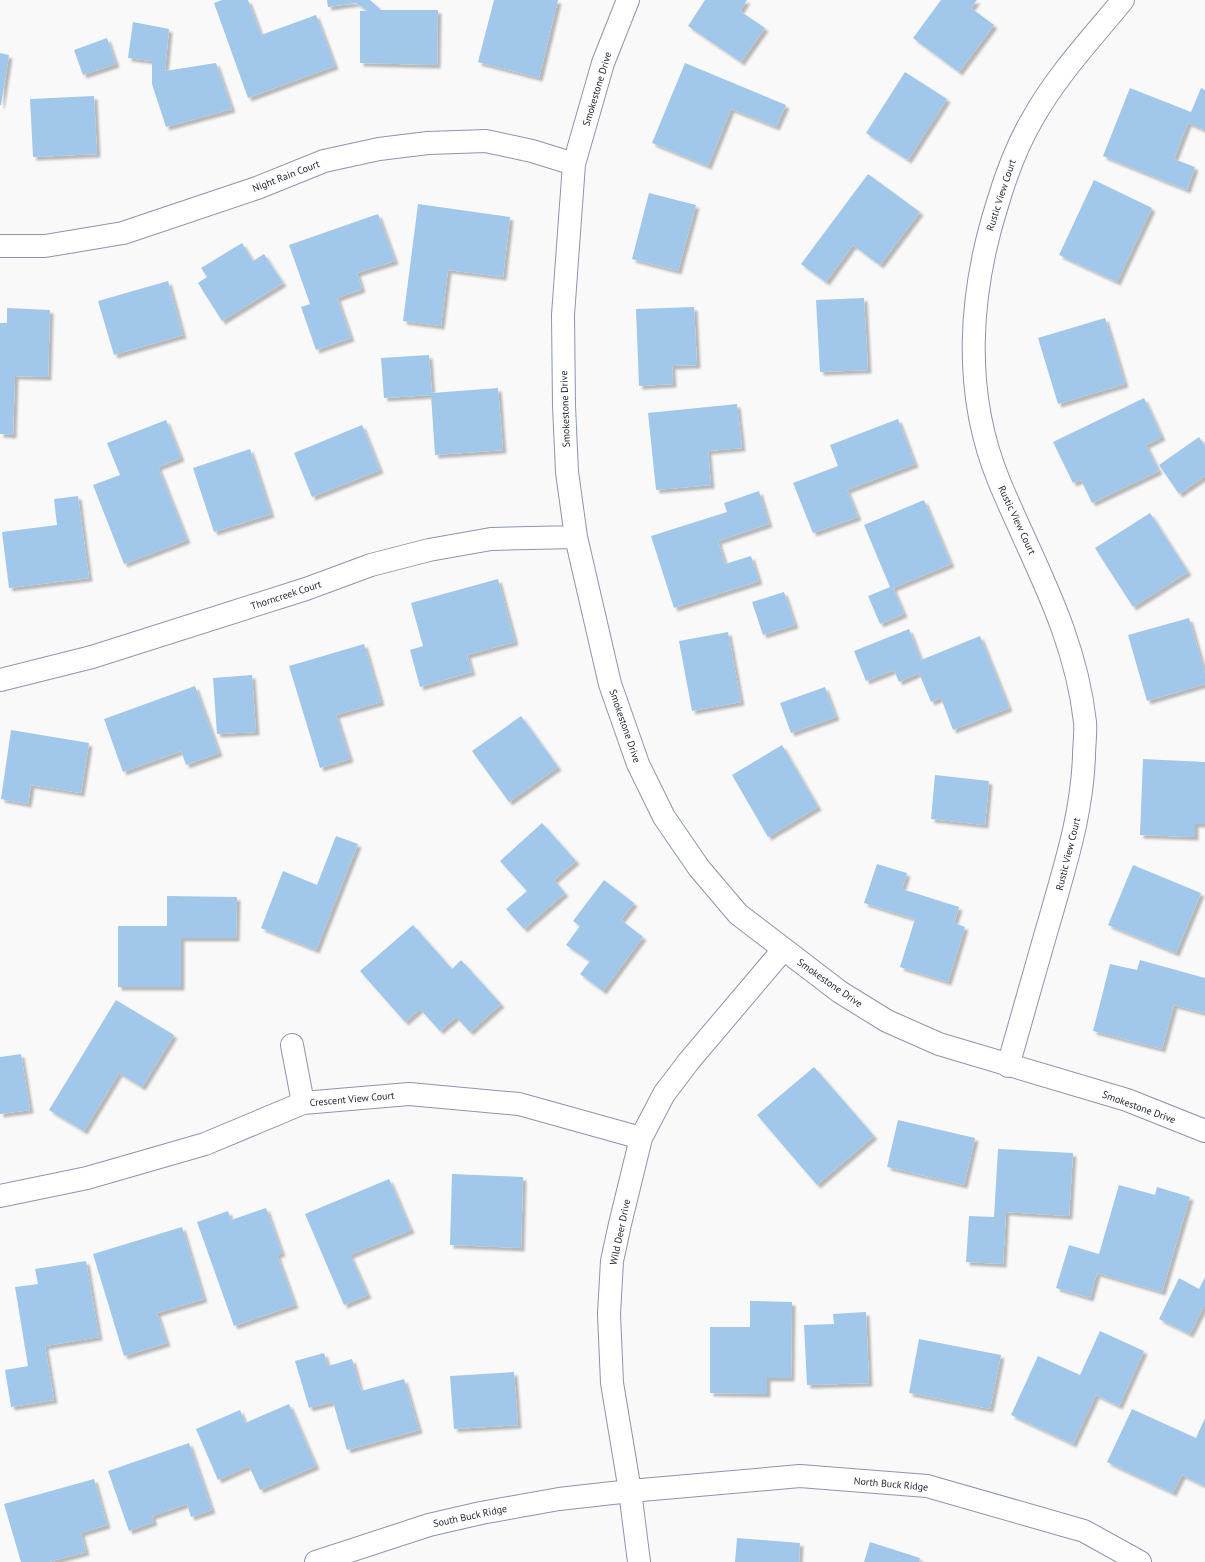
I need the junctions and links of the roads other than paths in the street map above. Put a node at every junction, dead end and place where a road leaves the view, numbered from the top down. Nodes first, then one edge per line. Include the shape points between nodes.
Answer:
1 (628, 0) edge
2 (1123, 0) edge
3 (574, 164) junction
4 (0, 246) edge
5 (576, 537) junction
6 (0, 680) edge
7 (783, 950) junction
8 (292, 1044) dead end
9 (1008, 1066) junction
10 (302, 1103) junction
11 (1205, 1132) edge
12 (641, 1138) junction
13 (0, 1196) edge
14 (630, 1491) junction
15 (316, 1562) edge
16 (639, 1562) edge
17 (1140, 1562) edge

1 - 3 street, Smokestone Drive via 603,63
2 - 9 street, Rustic View Court via 1061,76 1034,116 1012,157 989,230 979,276 973,324 974,380 982,432 998,479 1052,597 1067,639 1079,682 1085,725 1084,774 1076,829
3 - 4 street, Night Rain Court via 532,150 486,140 379,149 324,161 257,188 123,233 45,246
3 - 5 street, Smokestone Drive via 563,315 567,472
5 - 6 street, Thorncreek Court via 491,539 429,550 371,565 306,589 92,657
5 - 7 street, Smokestone Drive via 610,684 638,764 664,817 699,868 738,914
7 - 9 street, Smokestone Drive via 840,992 887,1021 939,1044
7 - 12 street, Wild Deer Drive via 672,1083
8 - 10 street
9 - 11 street, Smokestone Drive via 1127,1100
10 - 12 street, Crescent View Court via 409,1094 519,1104
10 - 13 street, Crescent View Court via 205,1144 87,1178
12 - 14 street, Wild Deer Drive via 612,1261 610,1314 612,1383
14 - 15 street, South Buck Ridge via 559,1499 459,1518 376,1541
14 - 16 street, Wild Deer Drive
14 - 17 street, North Buck Ridge via 800,1476 927,1486 1084,1531

